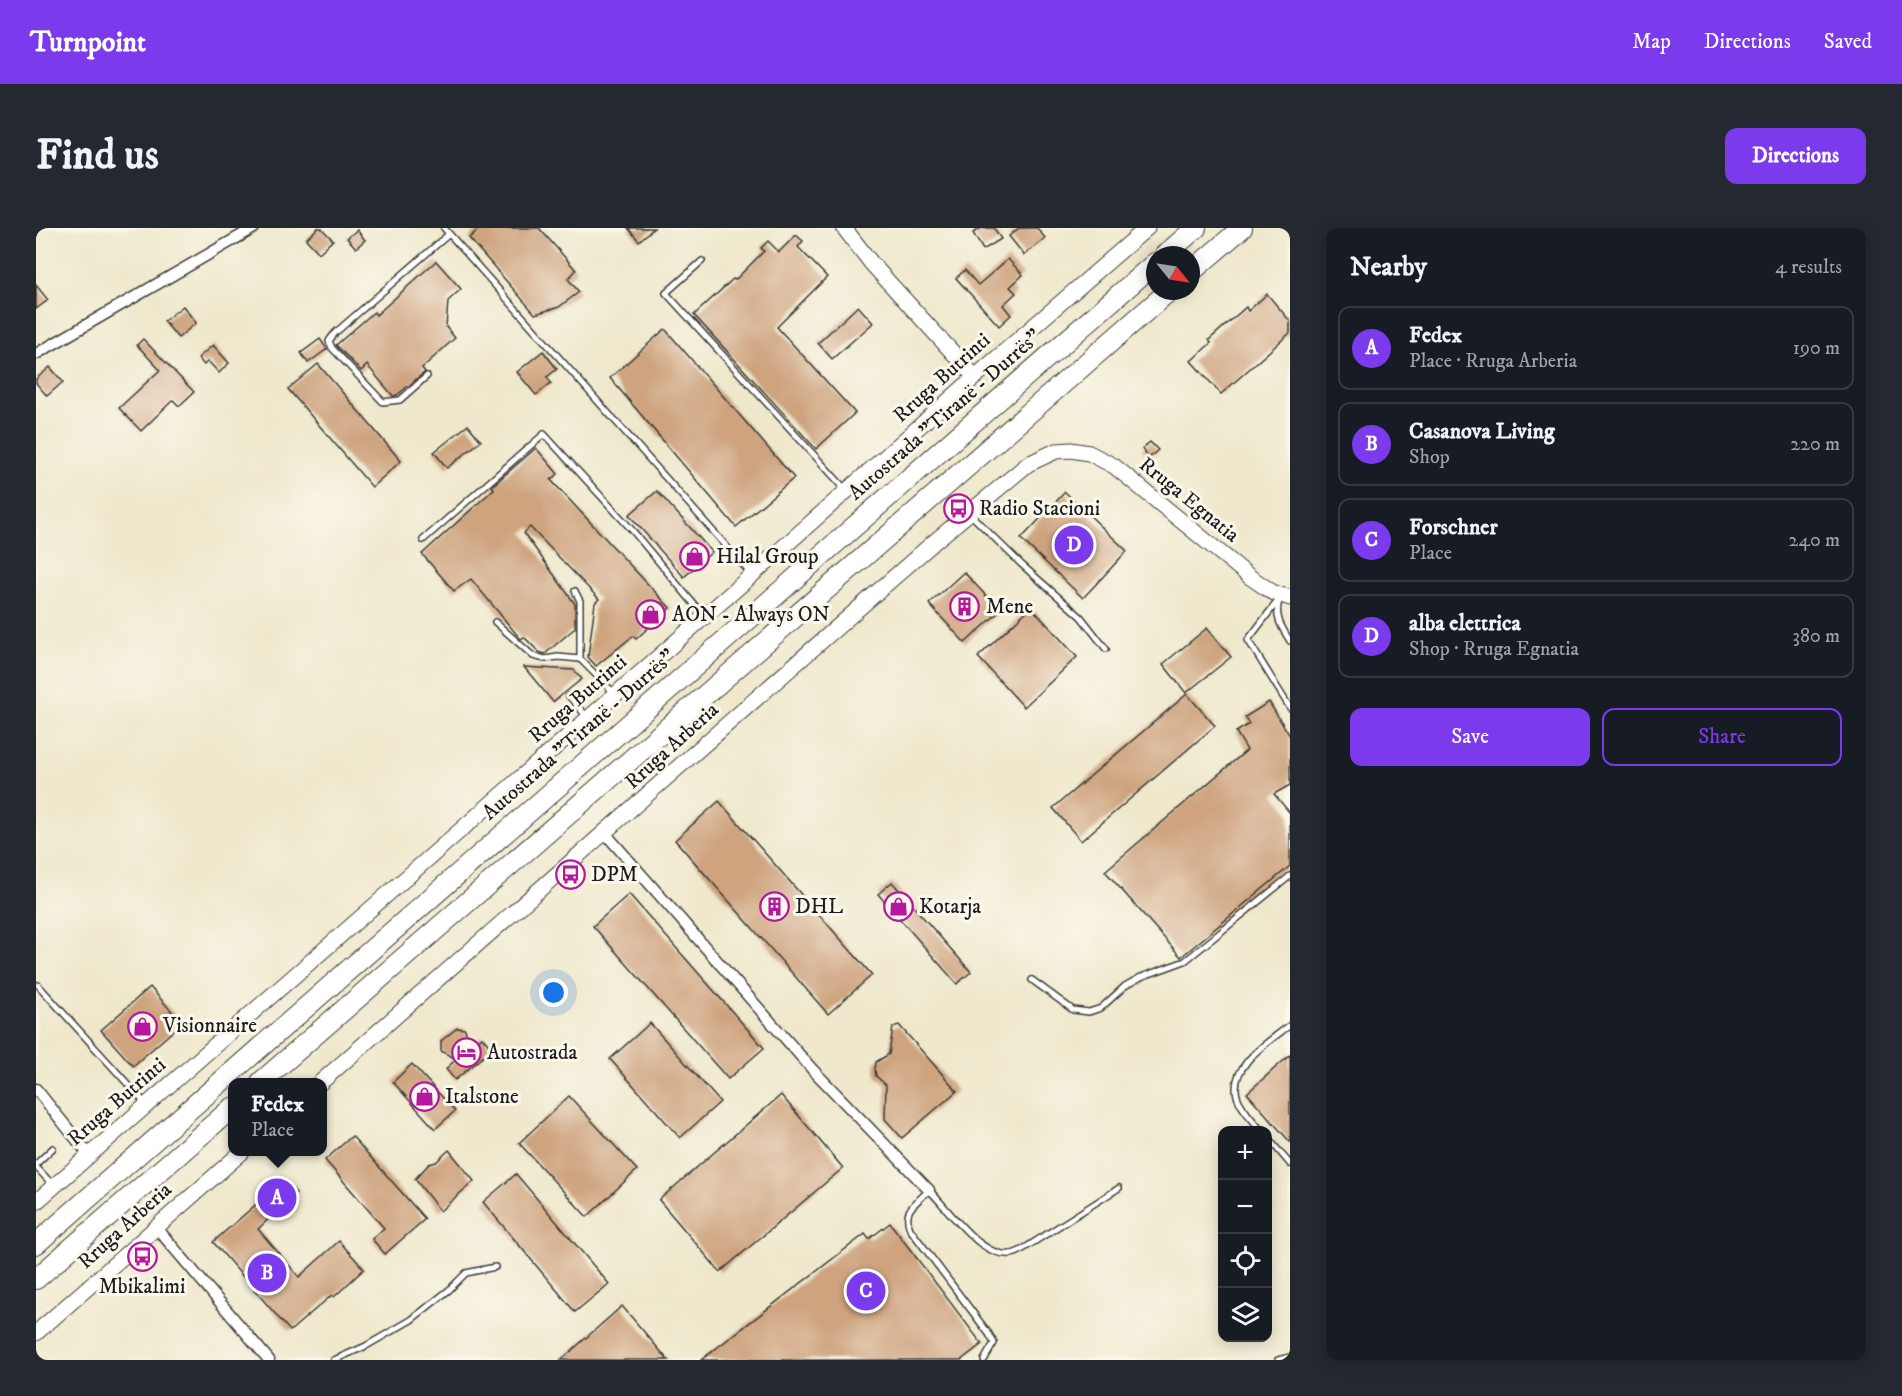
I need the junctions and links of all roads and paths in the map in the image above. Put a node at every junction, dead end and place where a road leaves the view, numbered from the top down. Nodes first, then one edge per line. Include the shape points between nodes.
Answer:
1 (254, 228) edge
2 (444, 228) edge
3 (844, 228) edge
4 (1147, 228) edge
5 (1196, 228) edge
6 (1242, 228) edge
7 (449, 234) junction
8 (1175, 246) edge
9 (702, 261) dead end
10 (1200, 264) edge
11 (1146, 271) edge
12 (1159, 300) edge
13 (36, 354) edge
14 (427, 376) dead end
15 (975, 376) junction
16 (1056, 451) joint
17 (847, 491) junction
18 (969, 513) junction
19 (423, 540) dead end
20 (752, 575) junction
21 (575, 591) dead end
22 (1286, 598) edge
23 (704, 616) junction
24 (495, 622) dead end
25 (1290, 641) edge
26 (1106, 649) dead end
27 (580, 659) junction
28 (615, 694) junction
29 (569, 696) dead end
30 (1290, 708) edge
31 (588, 718) junction
32 (605, 833) junction
33 (1290, 876) edge
34 (1032, 980) dead end
35 (38, 985) dead end
36 (1290, 1025) edge
37 (267, 1078) edge
38 (327, 1078) edge
39 (36, 1089) edge
40 (146, 1105) junction
41 (228, 1111) edge
42 (1258, 1126) edge
43 (1272, 1143) edge
44 (53, 1149) dead end
45 (89, 1155) junction
46 (237, 1156) edge
47 (1290, 1164) edge
48 (36, 1165) edge
49 (54, 1186) junction
50 (1119, 1188) dead end
51 (929, 1190) junction
52 (36, 1202) edge
53 (156, 1227) junction
54 (36, 1244) edge
55 (495, 1267) dead end
56 (36, 1279) edge
57 (36, 1333) edge
58 (1290, 1357) edge
59 (269, 1360) edge
60 (334, 1360) edge
61 (984, 1360) edge
62 (1278, 1360) edge

1 - 13 street
2 - 7 lane
3 - 15 main road
4 - 15 main road, Rruga Butrinti
5 - 8 highway
6 - 10 highway
7 - 14 lane via 329,341 383,402 400,400
7 - 20 lane
9 - 17 lane via 666,293
11 - 54 highway, Autostrada "Tiranë - Durrës"
12 - 37 highway
15 - 17 main road, Rruga Butrinti via 898,439
16 - 18 main road, Rruga Arberia via 1028,464
16 - 22 main road, Rruga Egnatia via 1089,453 1114,465 1250,577
17 - 20 main road, Rruga Butrinti
18 - 26 lane via 1081,617
18 - 32 main road, Rruga Arberia
19 - 23 lane via 544,434
20 - 23 main road, Rruga Butrinti
21 - 27 lane via 580,602
22 - 25 lane via 1277,611
22 - 30 lane via 1248,640
23 - 28 main road, Rruga Butrinti
24 - 27 lane via 533,656
27 - 28 lane
28 - 31 main road, Rruga Butrinti
29 - 31 lane
31 - 40 main road, Rruga Butrinti
32 - 38 main road, Rruga Arberia
32 - 51 street via 812,1069
33 - 34 lane via 1185,961 1141,977 1101,1008 1089,1012 1073,1010
35 - 40 lane
36 - 42 lane via 1252,1057 1238,1076 1237,1096
39 - 45 street
40 - 45 main road, Rruga Butrinti
41 - 56 highway
43 - 47 lane
44 - 48 lane
45 - 49 main road, Rruga Butrinti
46 - 53 main road, Rruga Arberia
48 - 49 lane
49 - 52 main road, Rruga Butrinti
50 - 51 lane via 1018,1252 1006,1255 975,1240
51 - 61 lane via 907,1212 906,1219 994,1343
53 - 57 main road, Rruga Arberia
53 - 59 street
55 - 60 lane via 466,1273 411,1320
58 - 62 lane

